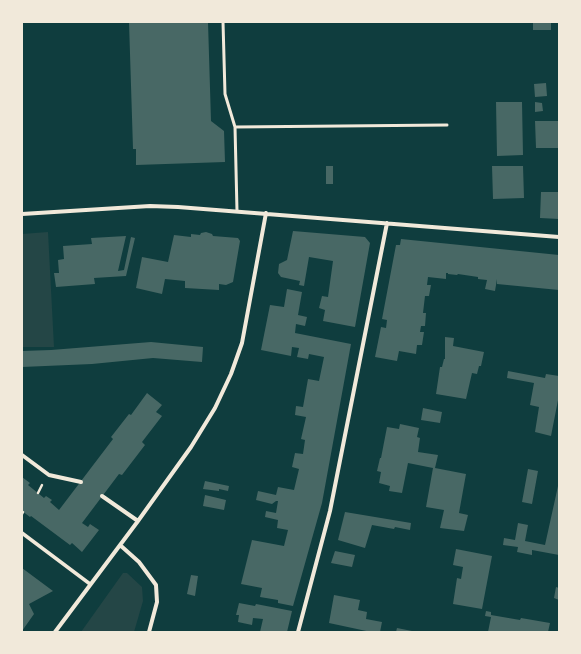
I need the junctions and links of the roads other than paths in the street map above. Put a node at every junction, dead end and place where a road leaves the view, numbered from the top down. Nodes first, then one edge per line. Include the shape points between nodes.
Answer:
1 (223, 22) edge
2 (447, 125) dead end
3 (235, 127) junction
4 (237, 211) junction
5 (22, 214) edge
6 (266, 214) junction
7 (387, 223) junction
8 (559, 237) edge
9 (22, 455) edge
10 (81, 482) dead end
11 (102, 496) dead end
12 (138, 521) junction
13 (22, 533) edge
14 (120, 545) junction
15 (90, 584) junction
16 (55, 632) edge
17 (149, 632) edge
18 (298, 632) edge

1 - 3 lane via 225,94
2 - 3 lane
3 - 4 lane
4 - 5 street via 150,206
4 - 6 street
6 - 7 street
6 - 12 street via 242,343 231,374 215,408 191,447
7 - 8 street
7 - 18 street via 330,511
9 - 10 street via 49,475
11 - 12 street
12 - 14 street
13 - 15 street
14 - 15 street
14 - 17 street via 139,562 156,585 157,602
15 - 16 street

